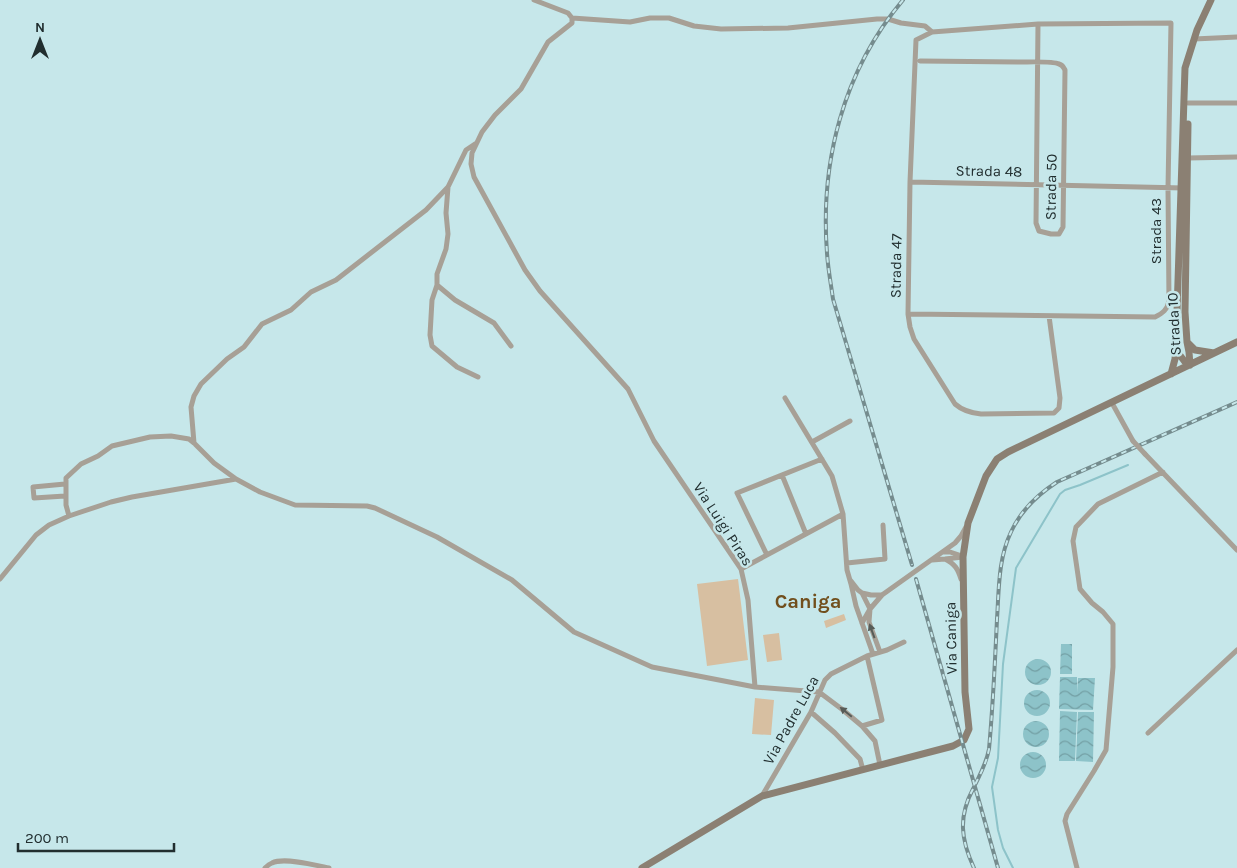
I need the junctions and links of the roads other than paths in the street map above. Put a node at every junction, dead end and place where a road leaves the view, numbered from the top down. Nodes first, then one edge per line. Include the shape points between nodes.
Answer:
1 (534, 0) edge
2 (1211, 0) edge
3 (572, 18) junction
4 (1038, 24) junction
5 (932, 32) junction
6 (1237, 37) edge
7 (1194, 39) junction
8 (1190, 53) junction
9 (920, 62) dead end
10 (1038, 62) junction
11 (1188, 103) junction
12 (1237, 103) edge
13 (475, 144) junction
14 (1237, 156) edge
15 (1188, 158) junction
16 (910, 182) junction
17 (1036, 185) junction
18 (448, 186) junction
19 (1064, 186) junction
20 (1168, 188) junction
21 (1184, 188) junction
22 (437, 285) junction
23 (908, 314) junction
24 (1049, 316) junction
25 (1186, 342) junction
26 (1237, 342) edge
27 (511, 346) dead end
28 (1176, 350) junction
29 (1215, 353) junction
30 (1190, 365) junction
31 (1170, 374) junction
32 (478, 377) dead end
33 (785, 398) dead end
34 (1112, 403) junction
35 (850, 421) dead end
36 (812, 442) junction
37 (194, 443) junction
38 (822, 459) junction
39 (1163, 472) junction
40 (782, 475) junction
41 (236, 479) junction
42 (65, 484) junction
43 (65, 496) junction
44 (843, 514) junction
45 (69, 516) junction
46 (968, 523) junction
47 (883, 525) dead end
48 (806, 534) junction
49 (1237, 550) edge
50 (943, 552) junction
51 (767, 555) junction
52 (963, 557) junction
53 (932, 560) junction
54 (945, 560) junction
55 (847, 563) junction
56 (741, 569) junction
57 (0, 579) edge
58 (849, 579) junction
59 (964, 586) junction
60 (862, 593) junction
61 (882, 595) junction
62 (855, 602) junction
63 (870, 608) junction
64 (862, 624) junction
65 (904, 642) dead end
66 (1237, 650) edge
67 (880, 652) junction
68 (870, 655) junction
69 (755, 687) junction
70 (819, 692) junction
71 (811, 712) junction
72 (862, 726) junction
73 (1148, 733) dead end
74 (880, 766) junction
75 (864, 770) junction
76 (762, 796) junction
77 (265, 868) edge
78 (329, 868) edge
79 (642, 868) edge
80 (1077, 868) edge

1 - 3 street via 568,13
2 - 7 street, Strada 10
3 - 5 street via 630,22 669,18 694,26 721,29 788,28 877,19 925,26
3 - 13 street via 572,23 548,42 521,89 495,115
4 - 5 street
4 - 10 street, Strada 50
4 - 20 street, Strada 43 via 1171,23
5 - 16 street, Strada 47 via 916,40
6 - 7 street
7 - 8 street, Strada 10
8 - 11 street, Strada 10
8 - 21 street, Strada 10 via 1186,68
9 - 10 street, Strada 50
10 - 17 street, Strada 50
10 - 19 street, Strada 50 via 1057,63 1065,70
11 - 12 street
11 - 15 street, Strada 10
13 - 18 street via 466,150
13 - 56 street, Via Luigi Piras via 471,164 474,177 525,270 628,389 654,441
14 - 15 street
15 - 21 street, Strada 10
16 - 17 street, Strada 48
16 - 23 street, Strada 47
17 - 19 street, Strada 48
17 - 19 street, Strada 50 via 1038,231 1051,234 1059,234 1063,227
18 - 22 street via 448,234
18 - 37 street via 426,210 336,280 311,292 291,310 262,324 244,347 201,384 191,407
19 - 20 street, Strada 48
20 - 21 street, Strada 48
20 - 24 street, Strada 43 via 1169,301 1163,313 1155,318
21 - 25 street, Strada 10
21 - 28 street, Strada 10
22 - 27 street via 455,300 494,322
22 - 32 street via 432,300 432,346 457,367
23 - 24 street, Strada 43
23 - 24 street, Strada 47 via 914,339 955,404 970,413 981,414 1054,413 1059,408
25 - 29 street via 1195,350
25 - 30 street, Strada 10
26 - 29 street, Via Caniga
28 - 30 street, Strada 10
28 - 31 street
29 - 30 street, Via Caniga
30 - 31 street, Via Caniga
31 - 34 street, Via Caniga
33 - 36 street
34 - 39 street, bridge via 1133,441
34 - 46 street, Via Caniga via 997,459 986,476
35 - 36 street
36 - 38 street
37 - 41 street
37 - 42 street via 171,436 150,437 112,446 81,464 66,478
38 - 40 street
38 - 44 street via 832,476
39 - 49 street
39 - 80 street via 1098,504 1076,527 1074,541 1080,589 1114,624 1106,750 1065,821
40 - 48 street
40 - 51 street via 738,492
41 - 45 street via 111,502
41 - 69 street via 295,505 375,508 512,580 585,638 652,667
42 - 43 street
42 - 43 street via 33,487 34,498
43 - 45 street
44 - 48 street
44 - 55 street
45 - 57 street via 36,535
46 - 50 street via 955,543
46 - 52 street, Via Caniga
47 - 55 street via 885,559
48 - 51 street
50 - 52 street
50 - 53 street
51 - 56 street
52 - 54 street
52 - 59 street, Via Caniga
53 - 54 street
53 - 61 street
54 - 59 street via 958,569
55 - 58 street
56 - 69 street, Via Luigi Piras via 748,600
58 - 60 street
58 - 62 street
59 - 74 street, Via Caniga via 967,735 954,746
60 - 61 street
60 - 63 street
61 - 63 street
62 - 63 street
62 - 64 street
63 - 64 street
67 -> 63 street via 869,622
64 - 68 street
65 - 67 street, Via Padre Luca
66 - 73 street
67 - 68 street, Via Padre Luca
68 - 70 street, Via Padre Luca via 831,674
68 - 72 street via 882,720
69 - 70 street
70 - 71 street, Via Padre Luca
72 -> 70 street
71 - 75 street via 860,759
71 - 76 street, Via Padre Luca
72 - 74 street via 875,741
74 - 75 street, Via Caniga
75 - 76 street, Via Caniga
76 - 79 street, Via Caniga
77 - 78 street via 280,861

